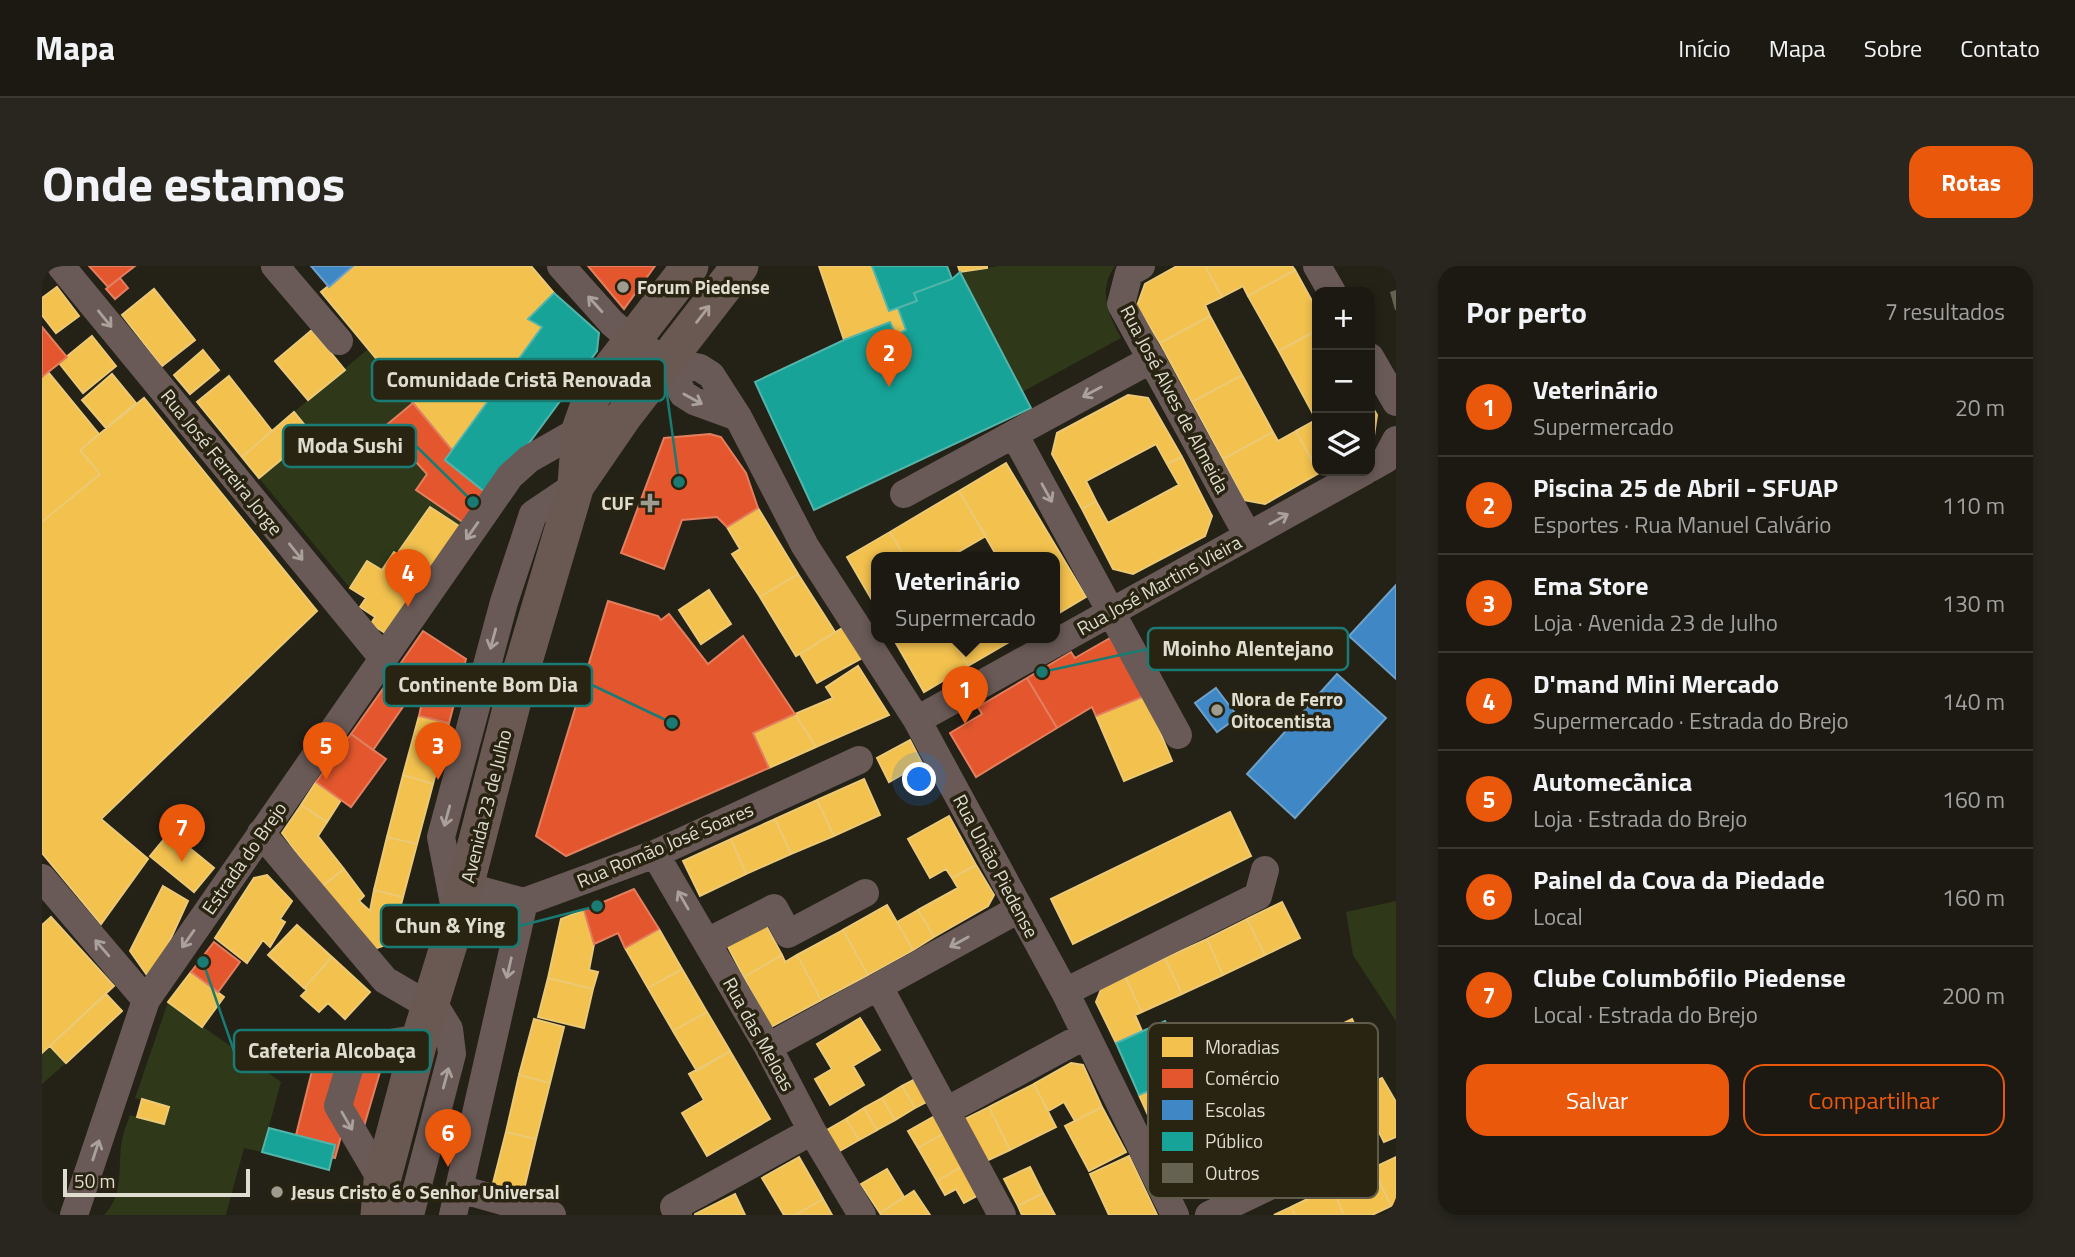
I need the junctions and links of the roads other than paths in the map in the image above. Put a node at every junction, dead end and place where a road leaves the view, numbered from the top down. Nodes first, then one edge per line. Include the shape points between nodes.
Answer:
1 (61, 266) edge
2 (275, 266) edge
3 (561, 266) edge
4 (690, 266) edge
5 (740, 266) edge
6 (1141, 266) edge
7 (1317, 266) edge
8 (1329, 287) edge
9 (632, 340) junction
10 (339, 341) dead end
11 (1152, 359) junction
12 (666, 361) junction
13 (1375, 366) edge
14 (1396, 402) edge
15 (579, 429) junction
16 (1014, 434) junction
17 (1396, 440) edge
18 (1375, 465) edge
19 (1356, 476) edge
20 (576, 485) junction
21 (904, 494) dead end
22 (1248, 536) junction
23 (1112, 611) junction
24 (1060, 640) edge
25 (1055, 643) edge
26 (383, 658) junction
27 (917, 720) junction
28 (1178, 735) dead end
29 (859, 760) dead end
30 (261, 833) junction
31 (655, 853) junction
32 (1265, 870) dead end
33 (42, 878) edge
34 (865, 893) dead end
35 (461, 902) junction
36 (524, 902) junction
37 (1019, 909) junction
38 (707, 942) junction
39 (879, 987) junction
40 (1065, 992) junction
41 (146, 1000) junction
42 (425, 1021) junction
43 (1086, 1035) junction
44 (768, 1047) junction
45 (946, 1111) junction
46 (812, 1131) junction
47 (1148, 1158) edge
48 (380, 1198) edge
49 (1167, 1198) edge
50 (1244, 1198) edge
51 (456, 1202) edge
52 (74, 1215) edge
53 (366, 1215) edge
54 (410, 1215) edge
55 (552, 1215) edge
56 (678, 1215) edge
57 (862, 1215) edge
58 (1002, 1215) edge
59 (1175, 1215) edge
60 (1209, 1215) edge

1 -> 26 street, Rua José Ferreira Jorge
2 - 10 street
9 -> 3 street, Rua União Piedense
4 - 9 main road, Avenida 23 de Julho
12 -> 5 main road, Avenida 23 de Julho
6 - 11 street, Rua José Alves de Almeida via 1129,273 1121,304
7 - 8 street
9 - 12 street, Rua União Piedense
9 - 15 main road, Avenida 23 de Julho via 592,396
11 -> 16 street
11 - 22 street, Rua José Alves de Almeida
12 - 20 main road, Avenida 23 de Julho
12 - 27 street, Rua União Piedense via 700,368 711,376 738,417 805,546
13 - 14 street
15 - 20 main road, Avenida 23 de Julho
15 -> 26 street, Estrada do Brejo via 510,476
16 - 21 street
16 -> 23 street
17 - 18 street via 1386,459
22 -> 19 street, Rua José Martins Vieira
20 - 35 main road, Avenida 23 de Julho via 500,681
22 - 23 street, Rua José Martins Vieira
23 - 24 street, Rua José Martins Vieira
23 - 28 street
25 - 27 street, Rua José Martins Vieira
26 - 30 street, Estrada do Brejo
27 - 37 street, Rua União Piedense
29 - 31 street, Rua Romão José Soares
30 -> 41 street, Estrada do Brejo
30 - 42 street
31 - 36 street, Rua Romão José Soares
38 -> 31 street, Rua das Meloas
32 - 40 street via 1258,896
41 -> 33 street
34 - 38 street via 788,934 774,908
35 - 36 street
35 - 42 main road, Avenida 23 de Julho
36 -> 51 street
37 -> 39 street
37 - 40 street, Rua União Piedense
38 - 44 street, Rua das Meloas
39 - 44 street
39 - 45 street
40 - 43 street, Rua União Piedense
52 -> 41 street, Estrada do Brejo
42 - 48 main road, Avenida 23 de Julho
42 -> 48 street via 355,1049 338,1106
54 -> 42 street via 452,1054 444,1019
43 - 45 street
43 - 47 street, Rua União Piedense
44 - 46 street, Rua das Meloas
45 - 58 street
46 - 56 street via 674,1207
46 - 57 street, Rua das Meloas
48 - 53 main road, Avenida 23 de Julho
49 - 59 street, Rua União Piedense
50 - 60 street
51 - 55 street

